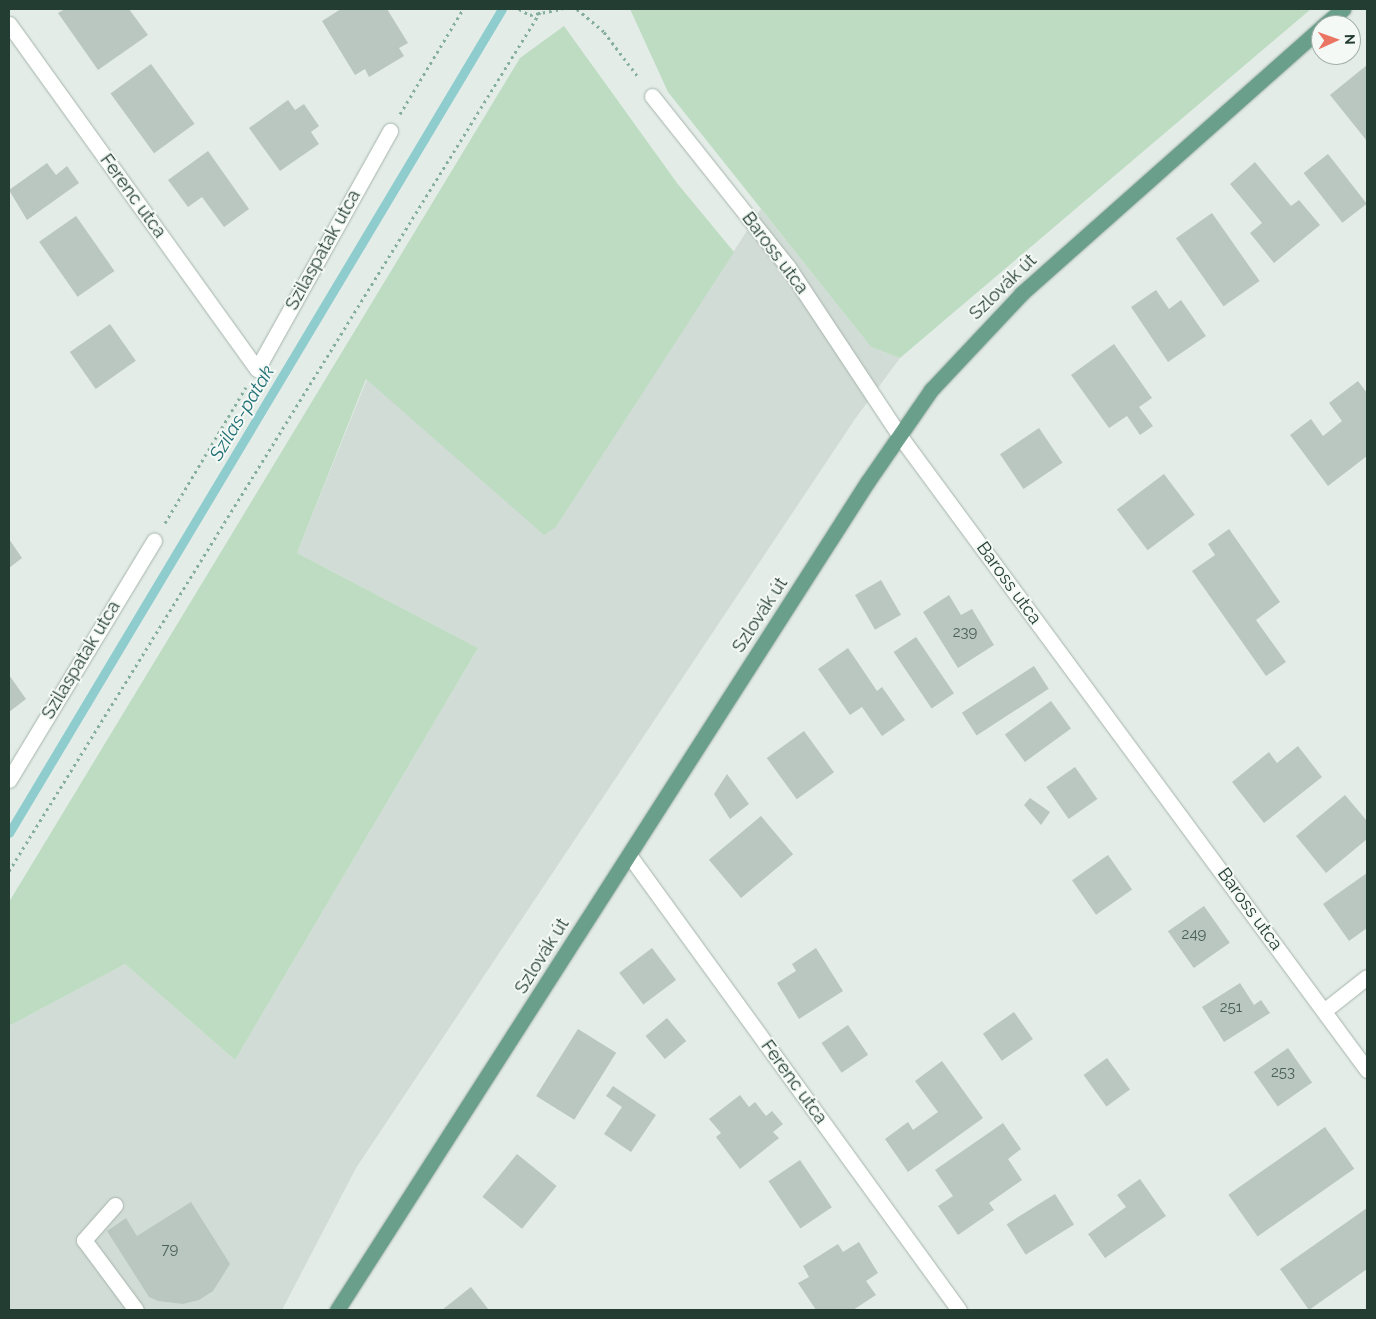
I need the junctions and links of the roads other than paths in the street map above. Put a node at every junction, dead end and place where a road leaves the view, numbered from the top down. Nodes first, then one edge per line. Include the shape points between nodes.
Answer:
1 (9, 24) edge
2 (1311, 37) edge
3 (652, 96) road end
4 (390, 131) road end
5 (257, 369) joint
6 (899, 435) junction
7 (154, 541) road end
8 (9, 780) edge
9 (629, 855) junction
10 (1367, 977) edge
11 (1325, 1010) junction
12 (1367, 1070) edge
13 (115, 1205) dead end
14 (136, 1310) edge
15 (337, 1310) edge
16 (959, 1310) edge

1 - 5 street, Ferenc utca
2 - 6 main road, Szlovák út via 1021,294 967,348
3 - 6 street, Baross utca via 788,267
4 - 5 street, Szilaspatak utca
6 - 9 main road, Szlovák út
6 - 11 street, Baross utca
7 - 8 street, Szilaspatak utca
9 - 15 main road, Szlovák út
9 - 16 street, Ferenc utca
10 - 11 street
11 - 12 street, Baross utca
13 - 14 street via 84,1240

